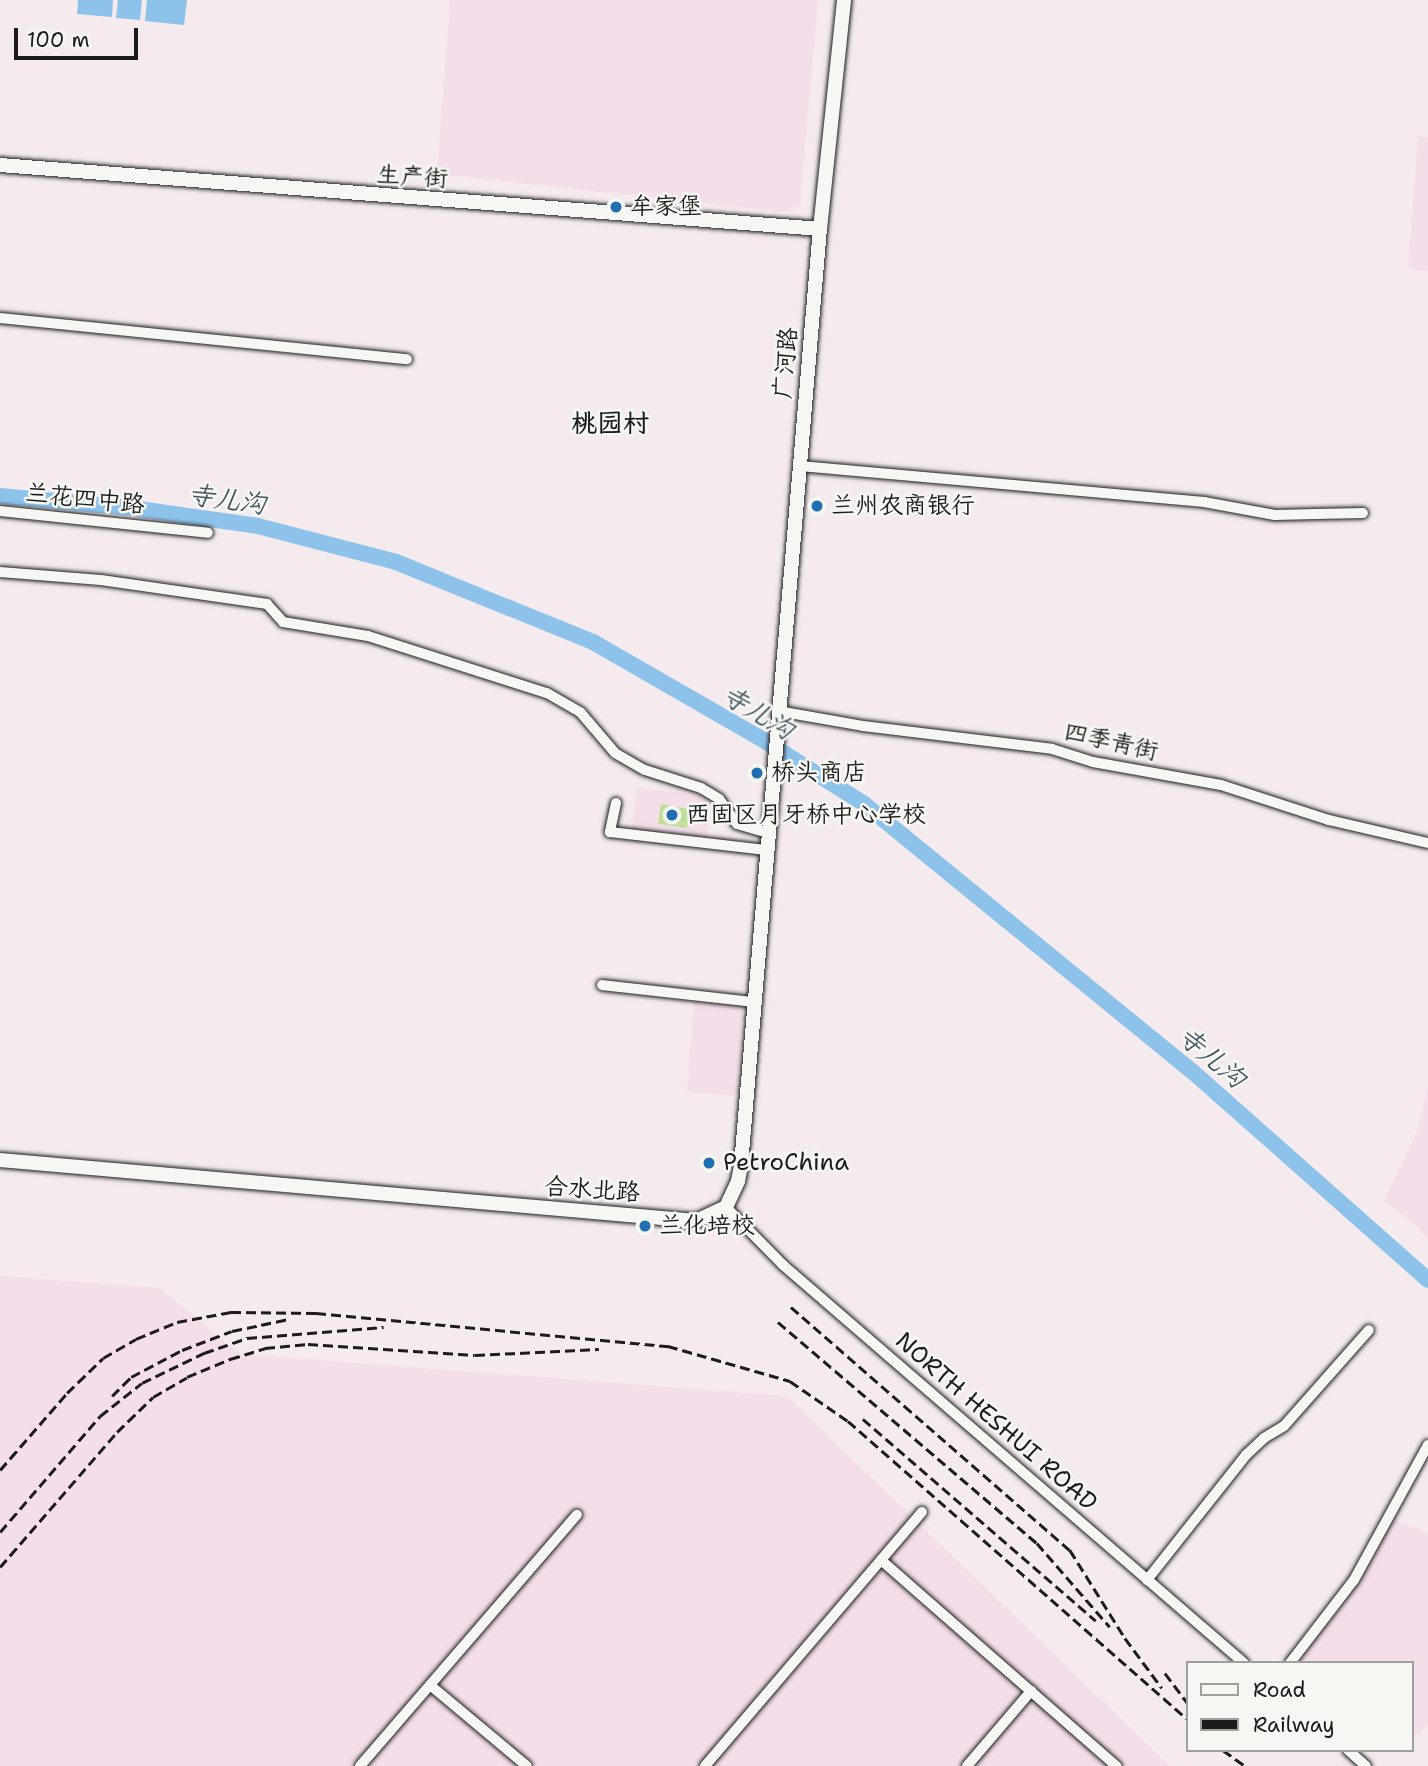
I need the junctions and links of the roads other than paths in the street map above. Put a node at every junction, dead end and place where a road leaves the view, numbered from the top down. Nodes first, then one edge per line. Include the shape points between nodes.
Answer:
1 (844, 0) edge
2 (0, 165) edge
3 (820, 229) junction
4 (0, 318) edge
5 (407, 359) dead end
6 (800, 466) junction
7 (0, 511) edge
8 (1363, 513) dead end
9 (208, 533) dead end
10 (0, 572) edge
11 (778, 711) junction
12 (616, 803) dead end
13 (768, 833) junction
14 (1428, 843) edge
15 (766, 850) junction
16 (602, 985) dead end
17 (754, 1002) junction
18 (0, 1160) edge
19 (726, 1208) junction
20 (1369, 1330) dead end
21 (1428, 1445) edge
22 (922, 1513) dead end
23 (576, 1515) dead end
24 (881, 1560) junction
25 (1147, 1580) junction
26 (1242, 1661) edge
27 (1292, 1661) edge
28 (430, 1685) junction
29 (1031, 1691) junction
30 (1350, 1752) edge
31 (360, 1766) edge
32 (527, 1766) edge
33 (705, 1766) edge
34 (967, 1766) edge
35 (1116, 1766) edge
36 (1366, 1766) edge

1 - 3 street, 广河路
2 - 3 street, 生产街
3 - 6 street, 广河路
4 - 5 street
6 - 8 street via 1204,502 1275,514
6 - 11 street, 广河路
7 - 9 street, 兰花四中路
10 - 13 street via 101,580 267,604 284,622 368,636 547,693 581,713 615,753 645,770 701,788 719,799 737,824
11 - 13 street, 广河路
11 - 14 street, 四季青街 via 1052,749 1093,762 1221,785 1329,820
12 - 15 street via 610,832
13 - 15 street
15 - 17 street
16 - 17 street
17 - 19 street via 741,1165
18 - 19 street, 合水北路 via 682,1220 707,1218
19 - 25 street, NORTH HESHUI ROAD via 793,1273
20 - 25 street via 1284,1426 1246,1455
21 - 27 street via 1354,1580
22 - 24 street
23 - 28 street
24 - 29 street
24 - 33 street
25 - 26 street, NORTH HESHUI ROAD
28 - 31 street
28 - 32 street
29 - 34 street
29 - 35 street
30 - 36 street

